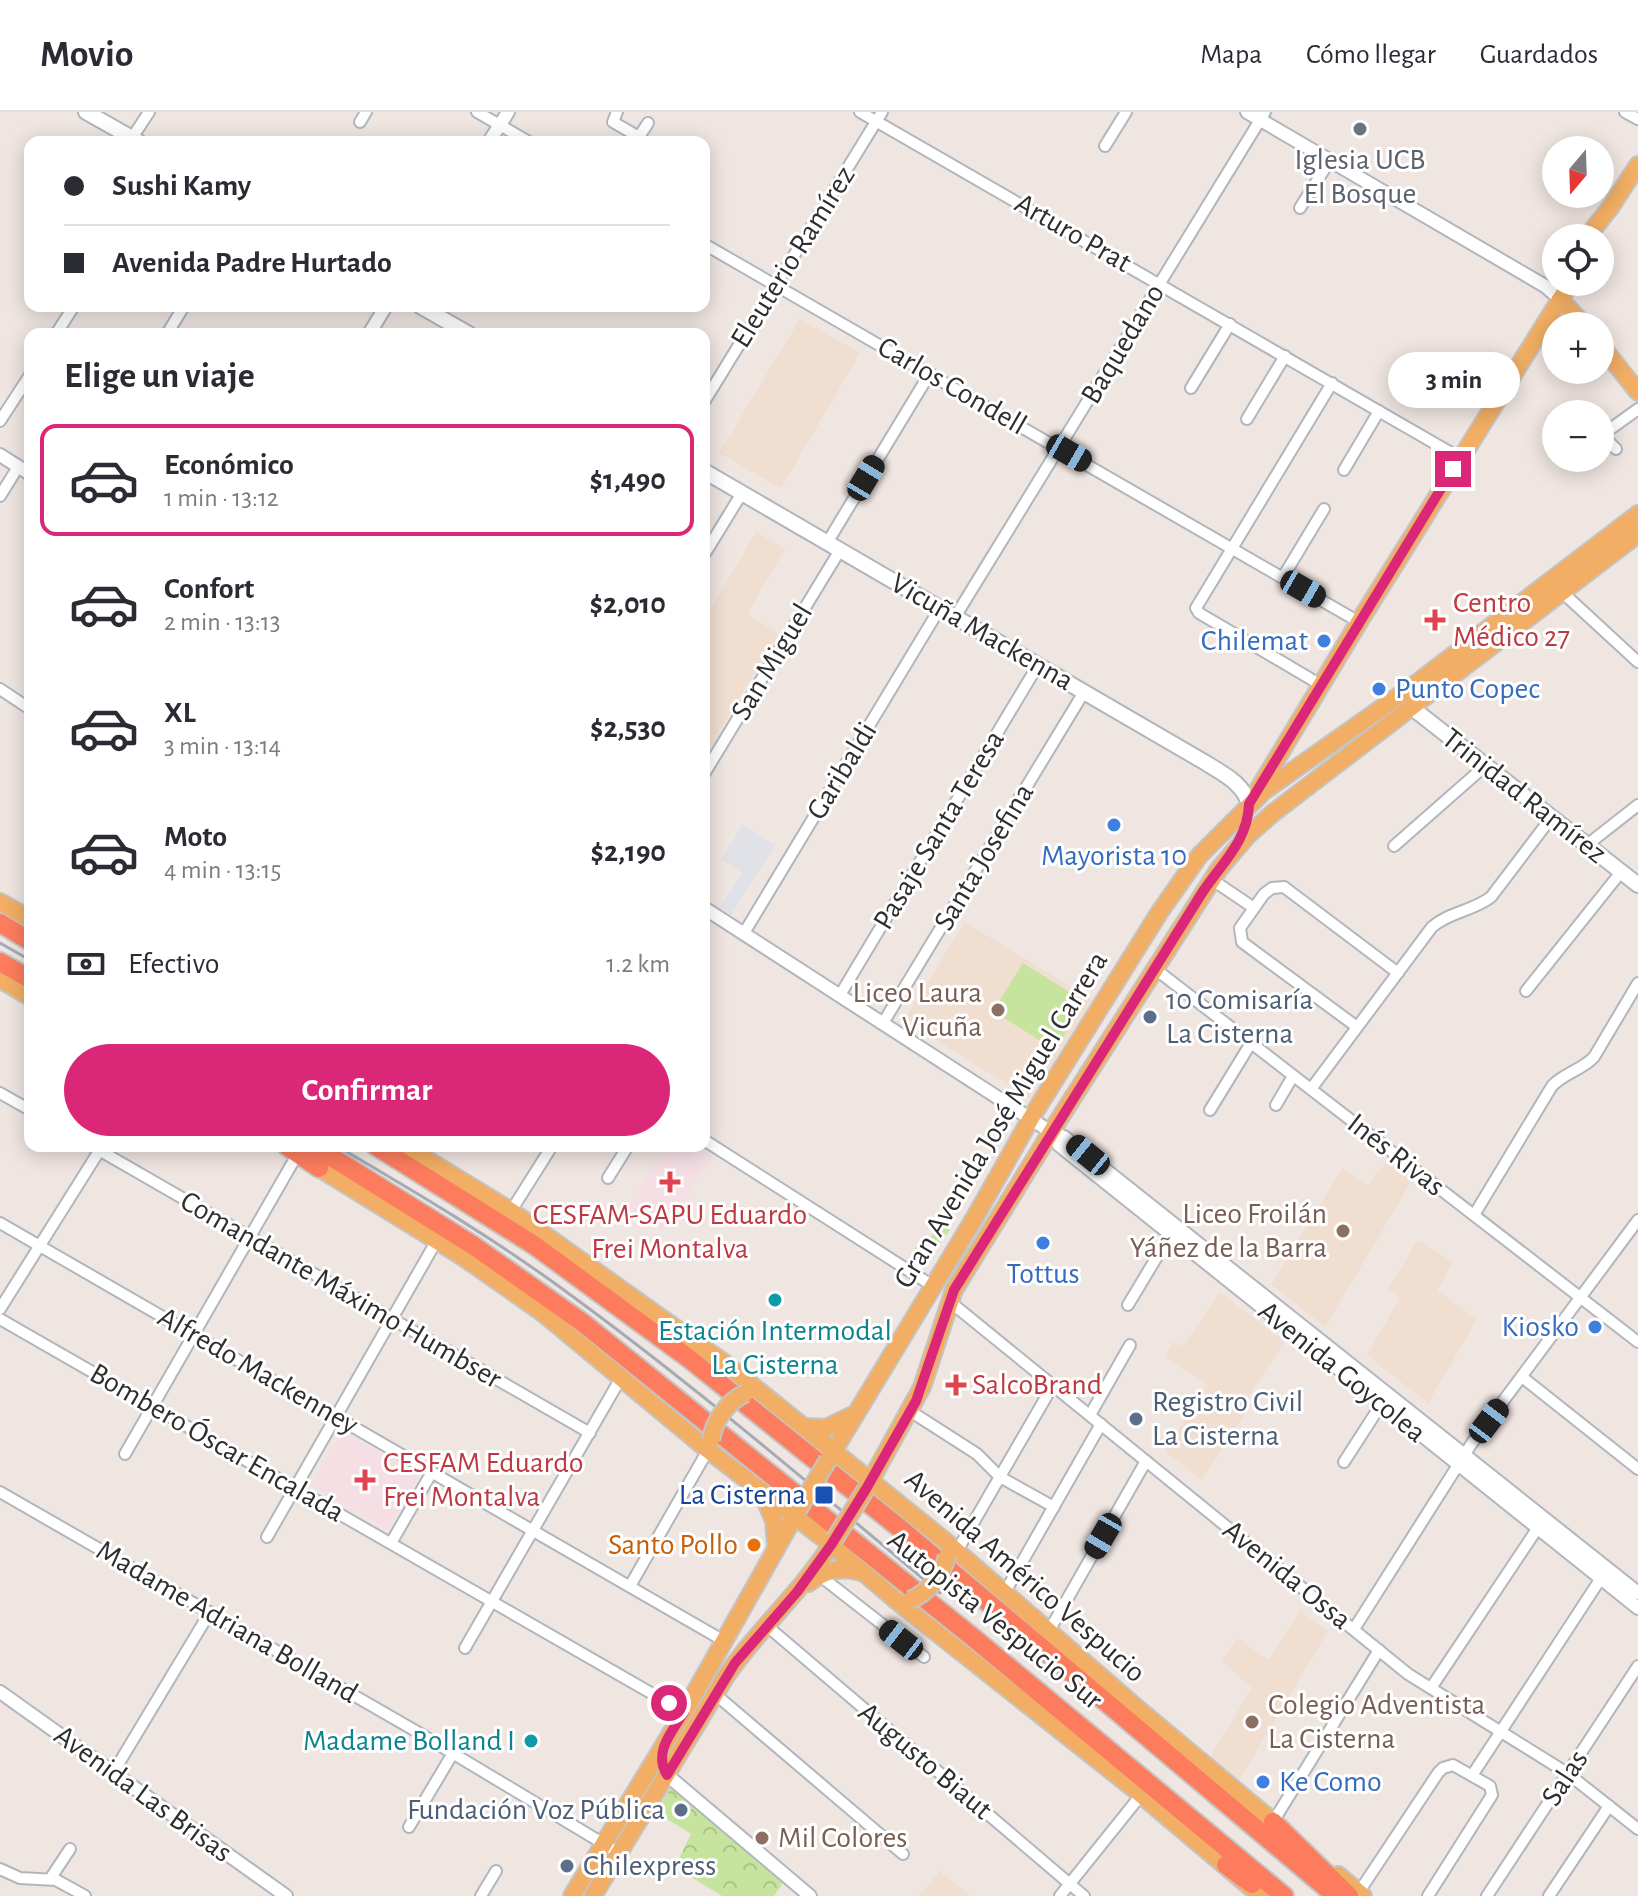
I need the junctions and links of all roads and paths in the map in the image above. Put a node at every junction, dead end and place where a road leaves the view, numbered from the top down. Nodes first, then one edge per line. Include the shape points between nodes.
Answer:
1 (86, 112) edge
2 (149, 112) edge
3 (477, 112) edge
4 (508, 112) edge
5 (617, 112) edge
6 (860, 112) edge
7 (1126, 112) edge
8 (1247, 112) edge
9 (1625, 112) edge
10 (1262, 116) edge
11 (879, 117) edge
12 (1638, 119) edge
13 (648, 123) dead end
14 (500, 125) junction
15 (128, 136) edge
16 (137, 136) edge
17 (493, 136) edge
18 (519, 136) edge
19 (632, 136) edge
20 (640, 136) edge
21 (1105, 146) dead end
22 (1330, 160) junction
23 (1638, 165) edge
24 (1614, 202) edge
25 (1300, 208) dead end
26 (1610, 208) joint
27 (1597, 224) edge
28 (1603, 224) edge
29 (710, 248) edge
30 (1160, 282) junction
31 (1542, 284) edge
32 (774, 285) junction
33 (1558, 296) edge
34 (430, 312) edge
35 (1230, 324) junction
36 (458, 328) edge
37 (1285, 356) junction
38 (1614, 362) edge
39 (930, 373) junction
40 (1332, 383) junction
41 (24, 384) edge
42 (1191, 388) dead end
43 (710, 392) edge
44 (1638, 392) edge
45 (1638, 409) edge
46 (1379, 411) junction
47 (1247, 419) dead end
48 (0, 421) edge
49 (1614, 425) edge
50 (1060, 448) junction
51 (0, 455) edge
52 (1460, 458) junction
53 (18, 467) junction
54 (24, 470) edge
55 (1344, 470) dead end
56 (710, 474) edge
57 (742, 493) junction
58 (0, 496) edge
59 (1324, 509) dead end
60 (1638, 514) edge
61 (1638, 534) edge
62 (710, 545) edge
63 (834, 546) junction
64 (1232, 548) junction
65 (1283, 577) junction
66 (1562, 592) junction
67 (940, 608) junction
68 (955, 617) junction
69 (1359, 622) junction
70 (1638, 662) edge
71 (1038, 665) junction
72 (1321, 685) junction
73 (1413, 686) junction
74 (0, 689) edge
75 (1084, 692) junction
76 (24, 705) edge
77 (1411, 707) junction
78 (710, 763) edge
79 (1485, 766) junction
80 (1249, 804) junction
81 (1638, 805) edge
82 (1551, 818) junction
83 (1587, 845) junction
84 (1394, 846) dead end
85 (1237, 847) junction
86 (1621, 872) junction
87 (1211, 879) junction
88 (1638, 885) edge
89 (0, 902) edge
90 (1254, 908) junction
91 (710, 912) edge
92 (24, 916) edge
93 (0, 923) edge
94 (744, 933) junction
95 (24, 937) edge
96 (0, 962) edge
97 (1154, 968) junction
98 (1398, 973) junction
99 (24, 976) edge
100 (0, 979) edge
101 (1638, 983) edge
102 (1526, 991) dead end
103 (24, 993) edge
104 (840, 995) junction
105 (883, 1023) junction
106 (1357, 1027) junction
107 (1251, 1043) junction
108 (1293, 1076) junction
109 (1311, 1089) junction
110 (0, 1093) edge
111 (1276, 1105) dead end
112 (24, 1107) edge
113 (1210, 1110) dead end
114 (1031, 1118) junction
115 (1051, 1132) junction
116 (710, 1144) edge
117 (95, 1152) edge
118 (106, 1152) edge
119 (293, 1152) edge
120 (300, 1152) edge
121 (303, 1152) edge
122 (386, 1152) edge
123 (415, 1152) edge
124 (548, 1152) edge
125 (624, 1152) edge
126 (319, 1168) joint
127 (608, 1178) dead end
128 (511, 1211) junction
129 (1474, 1215) junction
130 (1638, 1220) edge
131 (0, 1223) edge
132 (1170, 1235) junction
133 (250, 1237) junction
134 (437, 1240) junction
135 (40, 1245) junction
136 (933, 1286) junction
137 (1581, 1298) junction
138 (949, 1301) junction
139 (1128, 1305) dead end
140 (0, 1309) edge
141 (0, 1319) edge
142 (392, 1319) junction
143 (194, 1334) junction
144 (1638, 1342) edge
145 (1130, 1345) dead end
146 (622, 1376) junction
147 (1522, 1377) junction
148 (1053, 1385) junction
149 (755, 1394) junction
150 (1382, 1403) junction
151 (152, 1406) junction
152 (857, 1411) junction
153 (910, 1411) junction
154 (1090, 1415) junction
155 (336, 1416) junction
156 (1101, 1424) junction
157 (805, 1427) junction
158 (590, 1433) junction
159 (710, 1447) junction
160 (890, 1450) junction
161 (125, 1454) dead end
162 (831, 1455) junction
163 (1462, 1460) junction
164 (1146, 1461) junction
165 (1344, 1462) dead end
166 (1638, 1469) edge
167 (432, 1472) junction
168 (1000, 1477) junction
169 (869, 1485) junction
170 (295, 1488) junction
171 (762, 1491) junction
172 (0, 1492) edge
173 (898, 1503) junction
174 (1054, 1507) junction
175 (796, 1513) junction
176 (1541, 1523) junction
177 (533, 1530) junction
178 (267, 1537) dead end
179 (391, 1543) junction
180 (833, 1543) junction
181 (950, 1549) junction
182 (776, 1550) junction
183 (862, 1572) junction
184 (1604, 1573) junction
185 (819, 1575) junction
186 (630, 1586) junction
187 (797, 1592) junction
188 (1005, 1592) junction
189 (1638, 1593) edge
190 (904, 1601) junction
191 (492, 1602) junction
192 (1638, 1608) edge
193 (210, 1612) junction
194 (767, 1626) junction
195 (1354, 1629) junction
196 (1049, 1631) junction
197 (724, 1641) junction
198 (465, 1648) dead end
199 (1379, 1650) junction
200 (924, 1657) dead end
201 (1638, 1666) edge
202 (1431, 1688) junction
203 (0, 1692) edge
204 (715, 1694) junction
205 (684, 1712) junction
206 (1501, 1731) junction
207 (662, 1749) junction
208 (453, 1753) junction
209 (113, 1773) junction
210 (1567, 1773) junction
211 (1473, 1774) junction
212 (667, 1775) junction
213 (1141, 1795) junction
214 (1609, 1806) junction
215 (1273, 1822) junction
216 (409, 1827) dead end
217 (1638, 1829) edge
218 (604, 1844) junction
219 (70, 1849) dead end
220 (619, 1853) junction
221 (903, 1854) dead end
222 (1226, 1865) junction
223 (0, 1869) edge
224 (496, 1871) dead end
225 (50, 1879) junction
226 (1070, 1884) junction
227 (1493, 1894) edge
228 (1357, 1895) edge
229 (85, 1896) edge
230 (286, 1896) edge
231 (481, 1896) edge
232 (572, 1896) edge
233 (593, 1896) edge
234 (810, 1896) edge
235 (1060, 1896) edge
236 (1084, 1896) edge
237 (1261, 1896) edge
238 (1268, 1896) edge
239 (1284, 1896) edge
240 (1336, 1896) edge
241 (1428, 1896) edge
242 (1549, 1896) edge

1 - 15 main road
2 - 16 street
3 - 14 street
4 - 14 street
5 - 19 street via 613,122
6 - 11 street, Arturo Prat
7 - 21 street
8 - 10 street
9 - 12 street
10 - 22 street
10 - 30 street, Baquedano
11 - 30 street, Arturo Prat
11 - 32 street, Eleuterio Ramírez
13 - 20 street
14 - 17 street
14 - 18 street
22 - 25 street
22 - 31 street
23 - 24 main road
26 - 27 main road
26 - 28 main road
29 - 32 street, Carlos Condell
30 - 35 street, Arturo Prat
30 - 50 street, Baquedano
32 - 39 street, Carlos Condell
32 - 43 street, Eleuterio Ramírez
33 - 52 main road
34 - 36 main road
35 - 37 street, Arturo Prat
35 - 42 street
37 - 40 street, Arturo Prat
37 - 47 street
38 - 44 main road
39 - 50 street, Carlos Condell
39 - 63 street, San Miguel
40 - 46 street, Arturo Prat
40 - 64 street
41 - 48 street
45 - 49 street
46 - 52 street, Arturo Prat
46 - 55 street
50 - 64 street, Carlos Condell
50 - 68 street, Baquedano
51 - 53 street
52 - 69 main road
53 - 54 street
53 - 58 street
56 - 57 main road, Vicuña Mackenna
57 - 62 street
57 - 63 main road, Vicuña Mackenna
59 - 65 street
60 - 73 main road, Gran Avenida José Miguel Carrera
61 - 66 main road, Gran Avenida José Miguel Carrera
63 - 67 main road, Vicuña Mackenna
63 - 78 street, San Miguel
64 - 65 street, Carlos Condell
64 - 72 street via 1197,611
65 - 69 street, Carlos Condell
66 - 70 street
66 - 77 main road, Gran Avenida José Miguel Carrera
67 - 68 main road, Vicuña Mackenna
67 - 94 street, Garibaldi
68 - 71 main road, Vicuña Mackenna
69 - 72 main road
71 - 75 main road, Vicuña Mackenna
71 - 104 street, Pasaje Santa Teresa
72 - 80 main road
73 - 77 main road
73 - 80 main road, Gran Avenida José Miguel Carrera
74 - 76 street
75 - 80 main road, Vicuña Mackenna via 1231,779
75 - 105 street, Santa Josefina
77 - 79 main road, Trinidad Ramírez
77 - 85 main road, Gran Avenida José Miguel Carrera
79 - 82 main road, Trinidad Ramírez
79 - 84 street
80 - 85 main road
80 - 114 main road, Gran Avenida José Miguel Carrera via 1175,889
81 - 83 street
82 - 83 main road, Trinidad Ramírez
82 - 98 street via 1491,897 1435,924
83 - 86 main road, Trinidad Ramírez
85 - 87 main road, Gran Avenida José Miguel Carrera
86 - 88 main road, Trinidad Ramírez
86 - 102 street
87 - 90 street
87 - 97 main road, Gran Avenida José Miguel Carrera
89 - 92 main road
90 - 98 street via 1272,888 1284,887
90 - 106 street via 1240,928 1242,942
91 - 94 street, Avenida Goycolea
93 - 95 highway
94 - 104 street, Avenida Goycolea
96 - 99 highway
97 - 107 street, Inés Rivas
97 - 115 main road, Gran Avenida José Miguel Carrera
98 - 106 street
100 - 103 main road
101 - 129 street via 1594,1057 1552,1086
104 - 105 street, Avenida Goycolea
105 - 114 street, Avenida Goycolea
106 - 109 street
107 - 108 street, Inés Rivas
107 - 113 street
108 - 109 street, Inés Rivas
108 - 111 street
109 - 129 street, Inés Rivas
110 - 112 street
114 - 115 street, Avenida Goycolea
114 - 136 main road, Gran Avenida José Miguel Carrera
115 - 132 street, Avenida Goycolea via 1059,1145
115 - 138 main road, Gran Avenida José Miguel Carrera
115 - 163 street, Avenida Goycolea via 1064,1137
116 - 136 street
117 - 135 street
118 - 133 street, Comandante Máximo Humbser
119 - 133 street
120 - 126 highway
121 - 239 highway, Autopista Vespucio Sur via 431,1217 574,1316
122 - 240 highway, Autopista Vespucio Sur via 544,1252 691,1360 902,1530
123 - 128 main road, Avenida Américo Vespucio
124 - 128 street
125 - 127 street
126 - 134 main road
128 - 149 main road, Avenida Américo Vespucio
129 - 137 street, Inés Rivas
130 - 137 street
131 - 135 street, Alfredo Mackenney
132 - 139 street
132 - 150 street, Avenida Goycolea
133 - 142 street, Comandante Máximo Humbser
133 - 143 street
134 - 142 street
134 - 146 main road via 526,1300
135 - 140 street
135 - 143 street, Alfredo Mackenney
136 - 152 main road, Gran Avenida José Miguel Carrera
137 - 144 street, Inés Rivas
137 - 147 street
138 - 148 street, Avenida Ossa
138 - 153 main road, Gran Avenida José Miguel Carrera
141 - 151 street, Bombero Óscar Encalada
142 - 155 street
142 - 158 street, Comandante Máximo Humbser
143 - 151 street
143 - 155 street, Alfredo Mackenney
145 - 154 street
146 - 158 street
146 - 159 main road
147 - 163 street
147 - 166 street
148 - 154 street, Avenida Ossa
148 - 168 street
149 - 157 main road, Avenida Américo Vespucio
149 - 159 main road, bridge via 733,1401 719,1418
150 - 163 street, Avenida Goycolea
150 - 165 street
151 - 161 street
151 - 170 street, Bombero Óscar Encalada
152 - 157 main road via 831,1427
152 - 162 main road, Gran Avenida José Miguel Carrera
153 - 160 main road, Gran Avenida José Miguel Carrera
153 - 168 street via 977,1454
154 - 156 street, Avenida Ossa
155 - 167 street, Alfredo Mackenney
155 - 170 street
156 - 164 street, Avenida Ossa
156 - 174 street
157 - 162 main road, Avenida Américo Vespucio
158 - 177 street
159 - 171 main road
159 - 186 street
160 - 169 main road, Gran Avenida José Miguel Carrera
160 - 173 main road via 890,1481
162 - 169 main road, Avenida Américo Vespucio
162 - 175 main road, Gran Avenida José Miguel Carrera, bridge
163 - 176 street, Avenida Goycolea
163 - 195 street
164 - 195 street, Avenida Ossa
164 - 196 street
167 - 177 street, Alfredo Mackenney
167 - 179 street
168 - 174 street
168 - 181 street
169 - 173 main road, Avenida Américo Vespucio
169 - 180 main road, Gran Avenida José Miguel Carrera, bridge
170 - 178 street
170 - 179 street, Bombero Óscar Encalada
171 - 175 main road
171 - 182 main road via 774,1521
172 - 193 street, Madame Adriana Bolland
173 - 181 main road, Avenida Américo Vespucio
174 - 188 street
175 - 180 main road
175 - 182 main road, Gran Avenida José Miguel Carrera
176 - 184 street, Avenida Goycolea
176 - 202 street
177 - 186 street, Alfredo Mackenney
177 - 191 street
179 - 191 street, Bombero Óscar Encalada
180 - 183 main road
180 - 187 main road, Gran Avenida José Miguel Carrera
181 - 188 main road, Avenida Américo Vespucio
181 - 190 main road, bridge via 925,1591
182 - 197 main road, Gran Avenida José Miguel Carrera
183 - 185 main road via 840,1569
183 - 190 main road
184 - 189 street, Avenida Goycolea
184 - 192 street, Avenida Goycolea
184 - 206 street
185 - 187 main road
185 - 200 street
186 - 197 street, Alfredo Mackenney
187 - 194 main road, Gran Avenida José Miguel Carrera
188 - 196 main road, Avenida Américo Vespucio
190 - 213 main road
191 - 198 street
191 - 205 street, Bombero Óscar Encalada
193 - 208 street, Madame Adriana Bolland
193 - 209 street
194 - 204 main road, Gran Avenida José Miguel Carrera
194 - 226 street, Augusto Biaut
195 - 199 street, Avenida Ossa
196 - 215 main road, Avenida Américo Vespucio
197 - 205 main road, Gran Avenida José Miguel Carrera
199 - 202 street, Avenida Ossa
199 - 215 street
201 - 210 street, Salas
202 - 206 street, Avenida Ossa
203 - 209 street, Avenida Las Brisas
204 - 212 main road, Gran Avenida José Miguel Carrera
204 - 221 street
205 - 207 main road, Gran Avenida José Miguel Carrera
206 - 210 street, Avenida Ossa
206 - 211 street
207 - 212 main road
207 - 218 main road, Gran Avenida José Miguel Carrera
208 - 216 street
208 - 218 street, Madame Adriana Bolland
209 - 230 street, Avenida Las Brisas
210 - 214 street, Avenida Ossa
210 - 227 street, Salas
211 - 228 street via 1453,1765 1443,1768
211 - 241 street via 1490,1786 1491,1799
212 - 220 main road, Gran Avenida José Miguel Carrera
212 - 234 street
213 - 222 main road
213 - 226 street
214 - 217 street, Avenida Ossa
214 - 242 street
215 - 228 highway
218 - 220 street, Madame Adriana Bolland
218 - 232 main road, Gran Avenida José Miguel Carrera
219 - 225 street
220 - 233 main road, Gran Avenida José Miguel Carrera
222 - 237 main road
222 - 238 highway
223 - 225 street via 20,1878
224 - 231 street
225 - 229 street
226 - 235 street
226 - 236 street, Augusto Biaut

